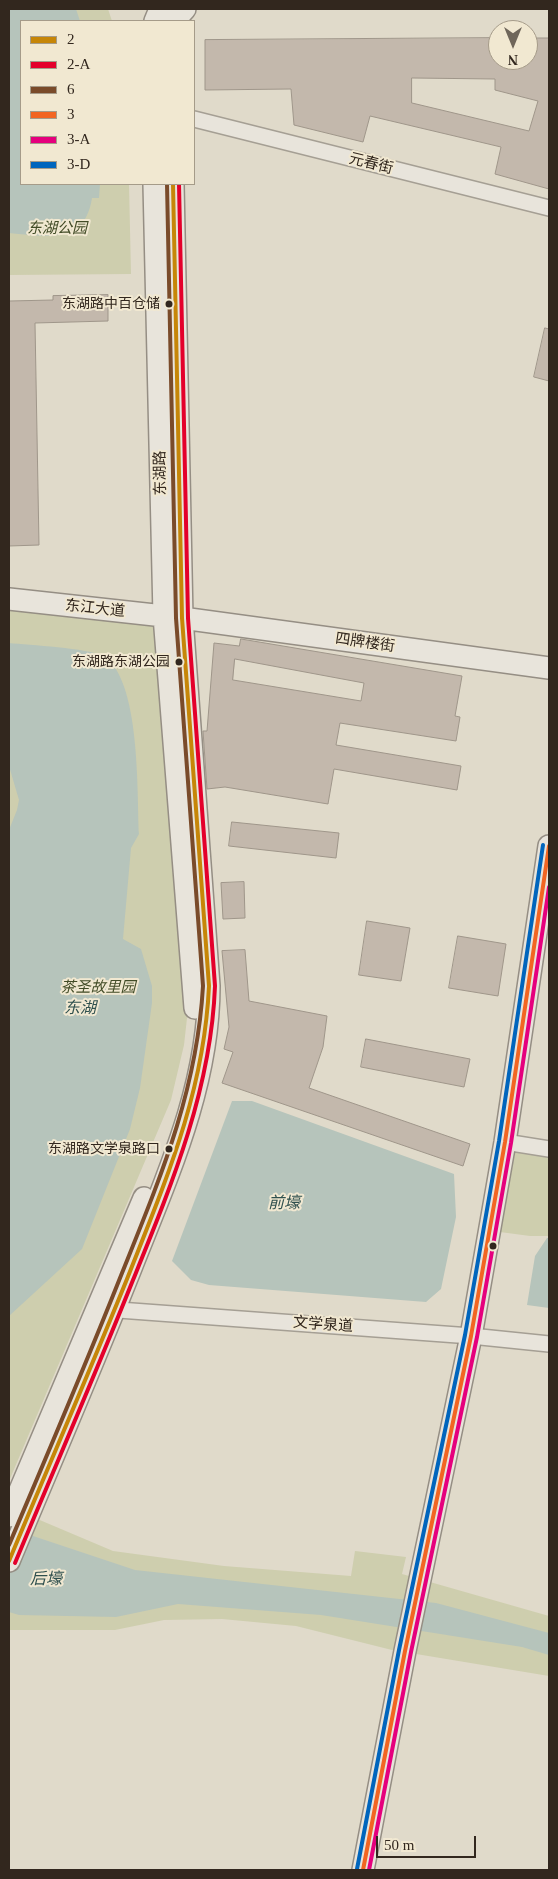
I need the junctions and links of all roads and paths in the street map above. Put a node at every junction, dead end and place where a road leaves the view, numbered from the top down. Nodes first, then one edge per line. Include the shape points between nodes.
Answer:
1 (185, 9) edge
2 (173, 20) edge
3 (195, 119) edge
4 (154, 185) edge
5 (173, 185) edge
6 (549, 208) edge
7 (9, 599) edge
8 (173, 617) junction
9 (549, 668) edge
10 (549, 846) edge
11 (505, 1142) junction
12 (549, 1149) edge
13 (105, 1309) junction
14 (471, 1336) junction
15 (549, 1344) edge
16 (68, 1399) junction
17 (9, 1516) edge
18 (9, 1561) edge
19 (363, 1870) edge

1 - 2 main road
3 - 6 street, 元春街
4 - 8 main road, 东湖路
5 - 8 main road, 东湖路
7 - 8 main road, 东江大道
8 - 9 main road, 四牌楼街
8 - 13 main road, 东湖路 via 195,986 194,1030 186,1074 162,1153
10 - 11 main road
11 - 12 street
11 - 14 main road
13 - 14 street, 文学泉道
13 - 16 main road, 东湖路
14 - 15 street, 文学泉道
14 - 19 main road
16 - 17 main road
16 - 18 main road

